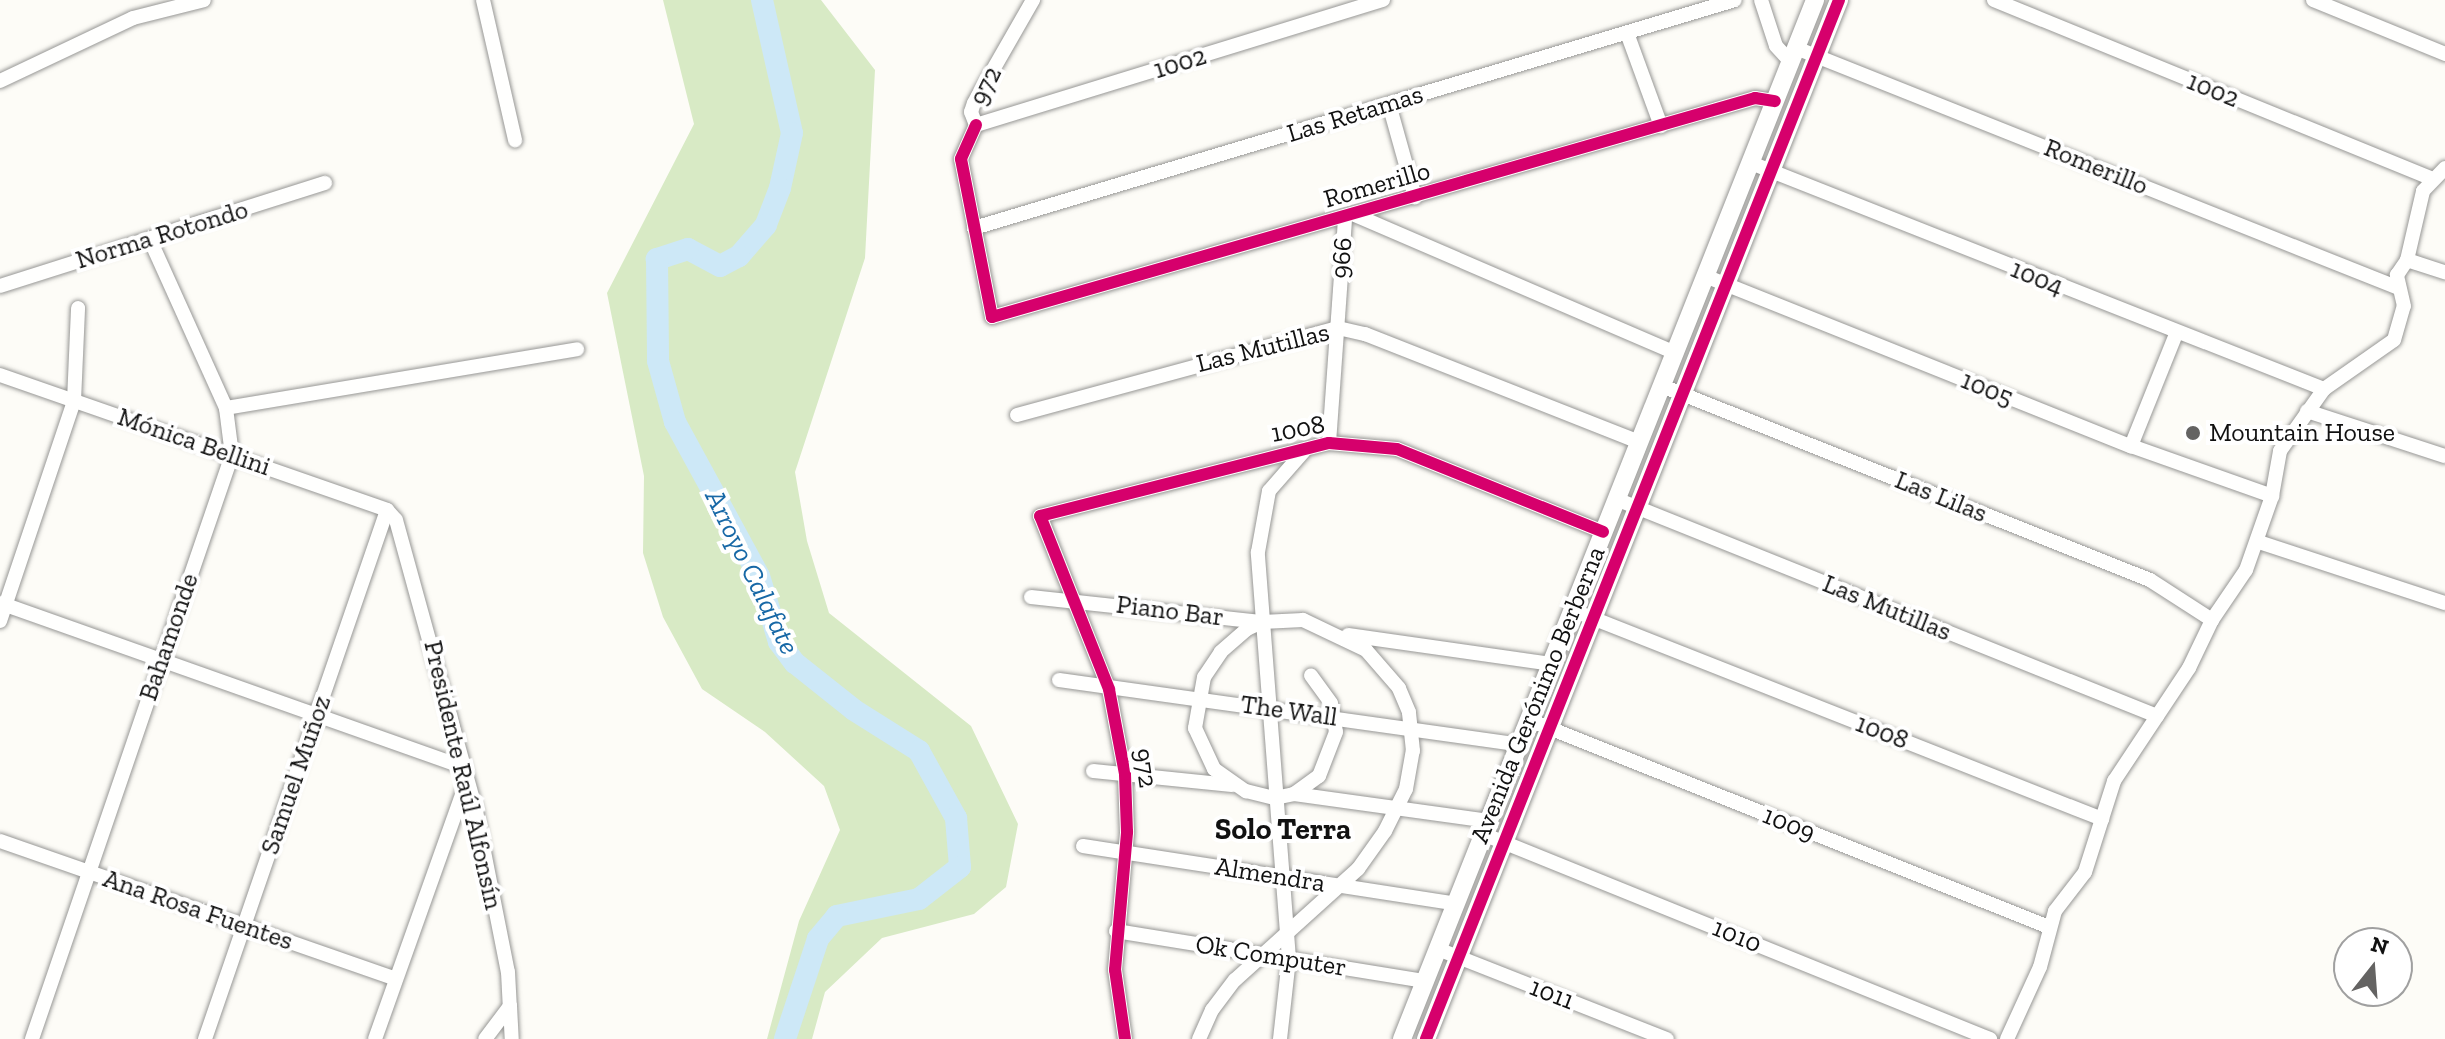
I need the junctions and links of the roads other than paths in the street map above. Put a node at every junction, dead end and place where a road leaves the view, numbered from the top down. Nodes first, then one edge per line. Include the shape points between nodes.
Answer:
1 (204, 0) edge
2 (483, 0) edge
3 (1033, 0) edge
4 (1383, 0) edge
5 (1735, 0) edge
6 (1761, 0) edge
7 (1815, 0) edge
8 (1839, 0) edge
9 (1994, 0) edge
10 (2313, 0) edge
11 (1627, 33) junction
12 (1793, 54) junction
13 (2445, 54) edge
14 (1817, 56) junction
15 (0, 81) edge
16 (1775, 101) junction
17 (1389, 104) junction
18 (976, 125) junction
19 (1661, 126) junction
20 (515, 140) dead end
21 (1751, 163) junction
22 (2445, 168) edge
23 (1771, 171) junction
24 (2433, 179) junction
25 (325, 183) dead end
26 (1415, 197) junction
27 (1350, 216) junction
28 (974, 228) junction
29 (150, 240) junction
30 (2407, 260) junction
31 (2445, 272) edge
32 (1705, 276) junction
33 (1726, 284) junction
34 (0, 286) edge
35 (2396, 287) junction
36 (78, 308) dead end
37 (992, 317) joint
38 (1338, 328) junction
39 (2176, 334) junction
40 (577, 349) dead end
41 (1675, 353) junction
42 (0, 375) edge
43 (1662, 386) junction
44 (2324, 389) junction
45 (1683, 394) junction
46 (74, 401) junction
47 (226, 408) junction
48 (2307, 411) junction
49 (1017, 415) dead end
50 (1639, 442) junction
51 (1329, 443) junction
52 (2131, 446) junction
53 (1307, 448) junction
54 (232, 455) junction
55 (2445, 456) edge
56 (2272, 496) junction
57 (1616, 499) junction
58 (1638, 508) junction
59 (387, 510) junction
60 (1040, 516) joint
61 (1603, 532) junction
62 (2259, 542) junction
63 (1031, 597) dead end
64 (1074, 599) junction
65 (2445, 603) edge
66 (3, 604) edge
67 (1572, 610) junction
68 (1593, 619) junction
69 (2212, 620) junction
70 (0, 621) edge
71 (1262, 622) junction
72 (1340, 634) junction
73 (160, 663) junction
74 (1551, 664) junction
75 (1311, 675) dead end
76 (1059, 680) dead end
77 (1109, 689) junction
78 (1196, 698) junction
79 (1267, 707) junction
80 (2157, 716) junction
81 (1334, 717) junction
82 (316, 718) junction
83 (1529, 720) junction
84 (1549, 728) junction
85 (1411, 729) junction
86 (1519, 745) junction
87 (1093, 771) dead end
88 (466, 774) junction
89 (1125, 774) junction
90 (1235, 785) junction
91 (1294, 794) junction
92 (1275, 798) junction
93 (1398, 808) junction
94 (2102, 819) junction
95 (1486, 827) junction
96 (0, 841) edge
97 (1503, 842) junction
98 (1083, 846) dead end
99 (1125, 854) junction
100 (89, 872) junction
101 (1281, 876) junction
102 (1343, 886) junction
103 (1456, 904) junction
104 (244, 926) junction
105 (2049, 927) junction
106 (1116, 931) junction
107 (1287, 937) junction
108 (1438, 949) junction
109 (1264, 955) junction
110 (1458, 957) junction
111 (1289, 959) junction
112 (396, 979) junction
113 (1425, 981) junction
114 (510, 1006) junction
115 (32, 1039) edge
116 (205, 1039) edge
117 (375, 1039) edge
118 (485, 1039) edge
119 (512, 1039) edge
120 (1125, 1039) edge
121 (1199, 1039) edge
122 (1280, 1039) edge
123 (1402, 1039) edge
124 (1426, 1039) edge
125 (1667, 1039) edge
126 (1990, 1039) edge
127 (2007, 1039) edge

1 - 15 street via 133,18
2 - 20 street
3 - 18 street, 972 via 974,103
4 - 18 street, 1002
5 - 11 street, Las Retamas
6 - 12 street via 1776,46
7 - 12 street, Avenida Gerónimo Berberna
8 - 14 street, Avenida Gerónimo Berberna
9 - 24 street, 1002
10 - 13 street
11 - 17 street, Las Retamas
11 - 19 street
12 - 14 street, Romerillo
12 - 16 street, Avenida Gerónimo Berberna
14 - 23 street, Avenida Gerónimo Berberna
14 - 35 street, Romerillo
16 - 19 street, Romerillo via 1755,98
16 - 21 street, Avenida Gerónimo Berberna
17 - 26 street
17 - 28 street, Las Retamas
18 - 28 street, 972 via 961,159
19 - 26 street, Romerillo
21 - 23 street, 1004
21 - 32 street, Avenida Gerónimo Berberna
22 - 24 street
23 - 33 street, Avenida Gerónimo Berberna
23 - 39 street, 1004
24 - 30 street via 2423,191
25 - 29 street, Norma Rotondo
26 - 27 street, Romerillo
27 - 37 street, Romerillo
27 - 38 street, 966
27 - 41 street
28 - 37 street, 972
29 - 34 street, Norma Rotondo
29 - 47 street, Bahamonde
30 - 31 street
30 - 35 street
32 - 33 street, 1005
32 - 41 street, Avenida Gerónimo Berberna
33 - 45 street, Avenida Gerónimo Berberna
33 - 52 street, 1005
35 - 44 street via 2404,306 2394,340
36 - 46 street
38 - 49 street, Las Mutillas
38 - 50 street, Las Mutillas
38 - 51 street, 966
39 - 44 street, 1004
39 - 52 street
40 - 47 street
41 - 43 street, Avenida Gerónimo Berberna
42 - 46 street, Mónica Bellini
43 - 45 street, Las Lilas
43 - 50 street, Avenida Gerónimo Berberna
44 - 48 street
45 - 58 street, Avenida Gerónimo Berberna
45 - 69 street, Las Lilas via 2150,580
46 - 54 street, Mónica Bellini
46 - 66 street
47 - 54 street, Bahamonde
48 - 55 street
48 - 56 street via 2280,451
50 - 57 street, Avenida Gerónimo Berberna
51 - 53 street, 1008
51 - 61 street, 1008 via 1397,449
52 - 56 street, 1005
53 - 60 street, 1008
53 - 71 street via 1275,480 1263,512 1258,552
54 - 59 street, Mónica Bellini
54 - 73 street, Bahamonde
56 - 62 street
57 - 58 street, Las Mutillas
57 - 61 street, Avenida Gerónimo Berberna
58 - 68 street, Avenida Gerónimo Berberna
58 - 80 street, Las Mutillas
59 - 82 street, Samuel Muñoz
59 - 88 street, Presidente Raúl Alfonsín via 403,533
60 - 64 street, 972
61 - 67 street, Avenida Gerónimo Berberna
62 - 65 street
62 - 69 street
63 - 64 street, Piano Bar
64 - 71 street, Piano Bar
64 - 77 street, 972
66 - 70 street
66 - 73 street
67 - 68 street, 1008
67 - 74 street, Avenida Gerónimo Berberna
68 - 84 street, Avenida Gerónimo Berberna
68 - 94 street, 1008
69 - 80 street
71 - 72 street, Piano Bar via 1303,620
71 - 78 street via 1221,652
71 - 79 street
72 - 74 street
72 - 85 street via 1387,669 1399,688
73 - 82 street
73 - 100 street, Bahamonde
74 - 83 street, Avenida Gerónimo Berberna
75 - 81 street
76 - 77 street, The Wall
77 - 78 street, The Wall
77 - 89 street, 972
78 - 79 street, The Wall
78 - 90 street via 1199,743 1214,769
79 - 81 street, The Wall
79 - 92 street
80 - 94 street via 2122,765
81 - 85 street, The Wall
81 - 91 street via 1334,748 1328,763
82 - 88 street
82 - 104 street, Samuel Muñoz
83 - 84 street, 1009
83 - 86 street, Avenida Gerónimo Berberna
84 - 97 street, Avenida Gerónimo Berberna
84 - 105 street, 1009
85 - 86 street, The Wall
85 - 93 street via 1412,769
86 - 95 street, Avenida Gerónimo Berberna
87 - 89 street
88 - 112 street
88 - 114 street, Presidente Raúl Alfonsín
89 - 90 street
89 - 99 street, 972
90 - 92 street
91 - 92 street
91 - 93 street, 1010
92 - 101 street
93 - 95 street, 1010
93 - 102 street
94 - 105 street via 2085,872
95 - 97 street, 1010
95 - 103 street, Avenida Gerónimo Berberna
96 - 100 street, Ana Rosa Fuentes
97 - 110 street, Avenida Gerónimo Berberna
97 - 126 street, 1010
98 - 99 street, Almendra
99 - 101 street, Almendra
99 - 106 street, 972
100 - 104 street, Ana Rosa Fuentes
100 - 115 street, Bahamonde
101 - 102 street, Almendra
101 - 107 street
102 - 103 street, Almendra
102 - 107 street
103 - 108 street, Avenida Gerónimo Berberna
104 - 112 street, Ana Rosa Fuentes
104 - 116 street, Samuel Muñoz
105 - 127 street via 2040,967
106 - 109 street, Ok Computer
106 - 120 street, 972 via 1116,987
107 - 109 street
107 - 111 street
108 - 110 street, 1011
108 - 113 street, Avenida Gerónimo Berberna
109 - 111 street, Ok Computer
109 - 121 street via 1222,994
110 - 124 street, Avenida Gerónimo Berberna
110 - 125 street, 1011
111 - 113 street, Ok Computer
111 - 122 street
112 - 117 street
113 - 123 street, Avenida Gerónimo Berberna
114 - 118 street
114 - 119 street, Presidente Raúl Alfonsín

